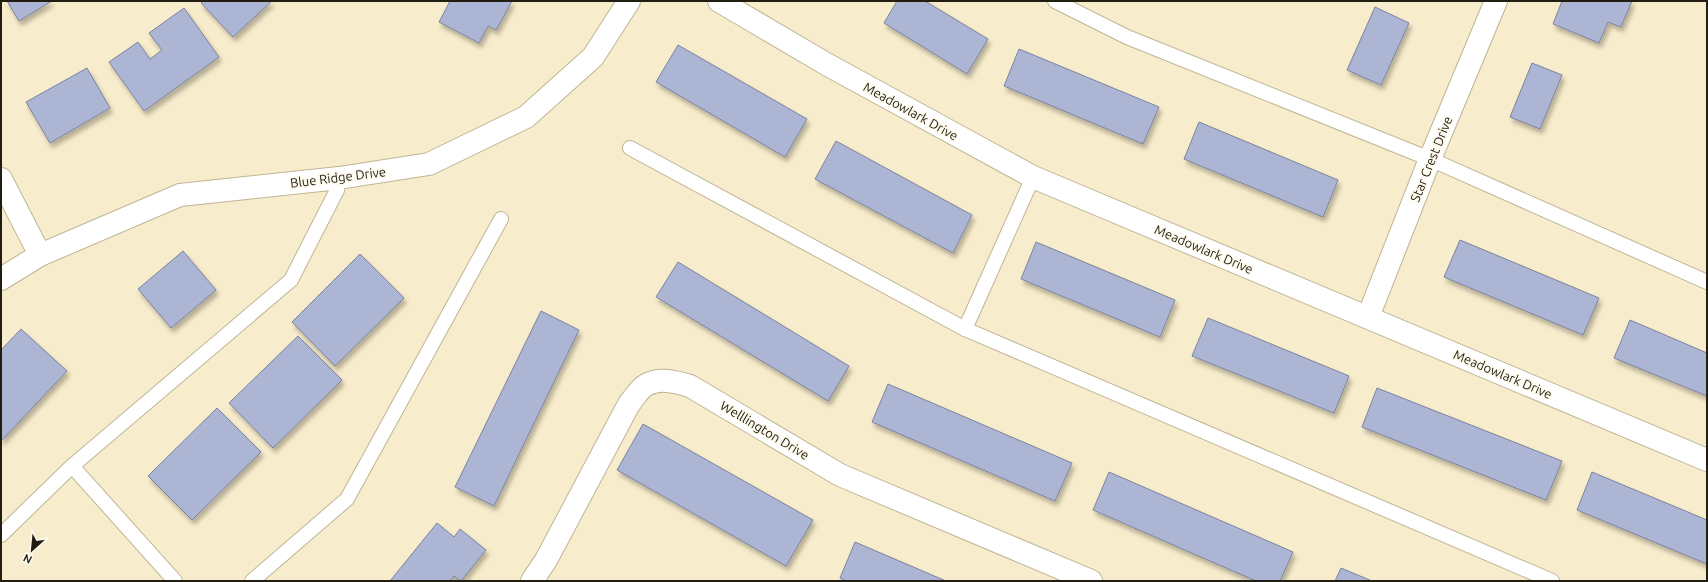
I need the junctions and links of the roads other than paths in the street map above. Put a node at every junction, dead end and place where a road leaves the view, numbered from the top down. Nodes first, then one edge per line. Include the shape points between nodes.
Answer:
1 (629, 1) edge
2 (719, 1) edge
3 (1055, 1) edge
4 (1496, 1) edge
5 (630, 148) dead end
6 (1430, 159) junction
7 (1033, 177) junction
8 (339, 178) junction
9 (1, 179) edge
10 (501, 219) dead end
11 (40, 254) junction
12 (1, 279) edge
13 (1707, 282) edge
14 (1368, 317) junction
15 (965, 328) junction
16 (1707, 460) edge
17 (72, 466) junction
18 (1, 535) edge
19 (175, 581) edge
20 (252, 581) edge
21 (532, 581) edge
22 (1091, 581) edge
23 (1552, 581) edge

1 - 8 street, Blue Ridge Drive via 593,57 526,117 430,164
2 - 7 street, Meadowlark Drive via 828,65
3 - 6 lane via 1127,37
4 - 6 street, Star Crest Drive
5 - 15 lane
6 - 13 lane
6 - 14 street, Star Crest Drive
7 - 14 street, Meadowlark Drive
7 - 15 lane
8 - 11 street, Blue Ridge Drive via 180,195
8 - 17 lane via 337,190 291,280
9 - 11 street
10 - 20 lane via 347,499
11 - 12 street, Blue Ridge Drive
14 - 16 street, Meadowlark Drive
15 - 23 lane
17 - 18 lane
17 - 19 lane
21 - 22 street, Welllington Drive via 546,560 629,404 645,385 660,380 690,386 840,475

